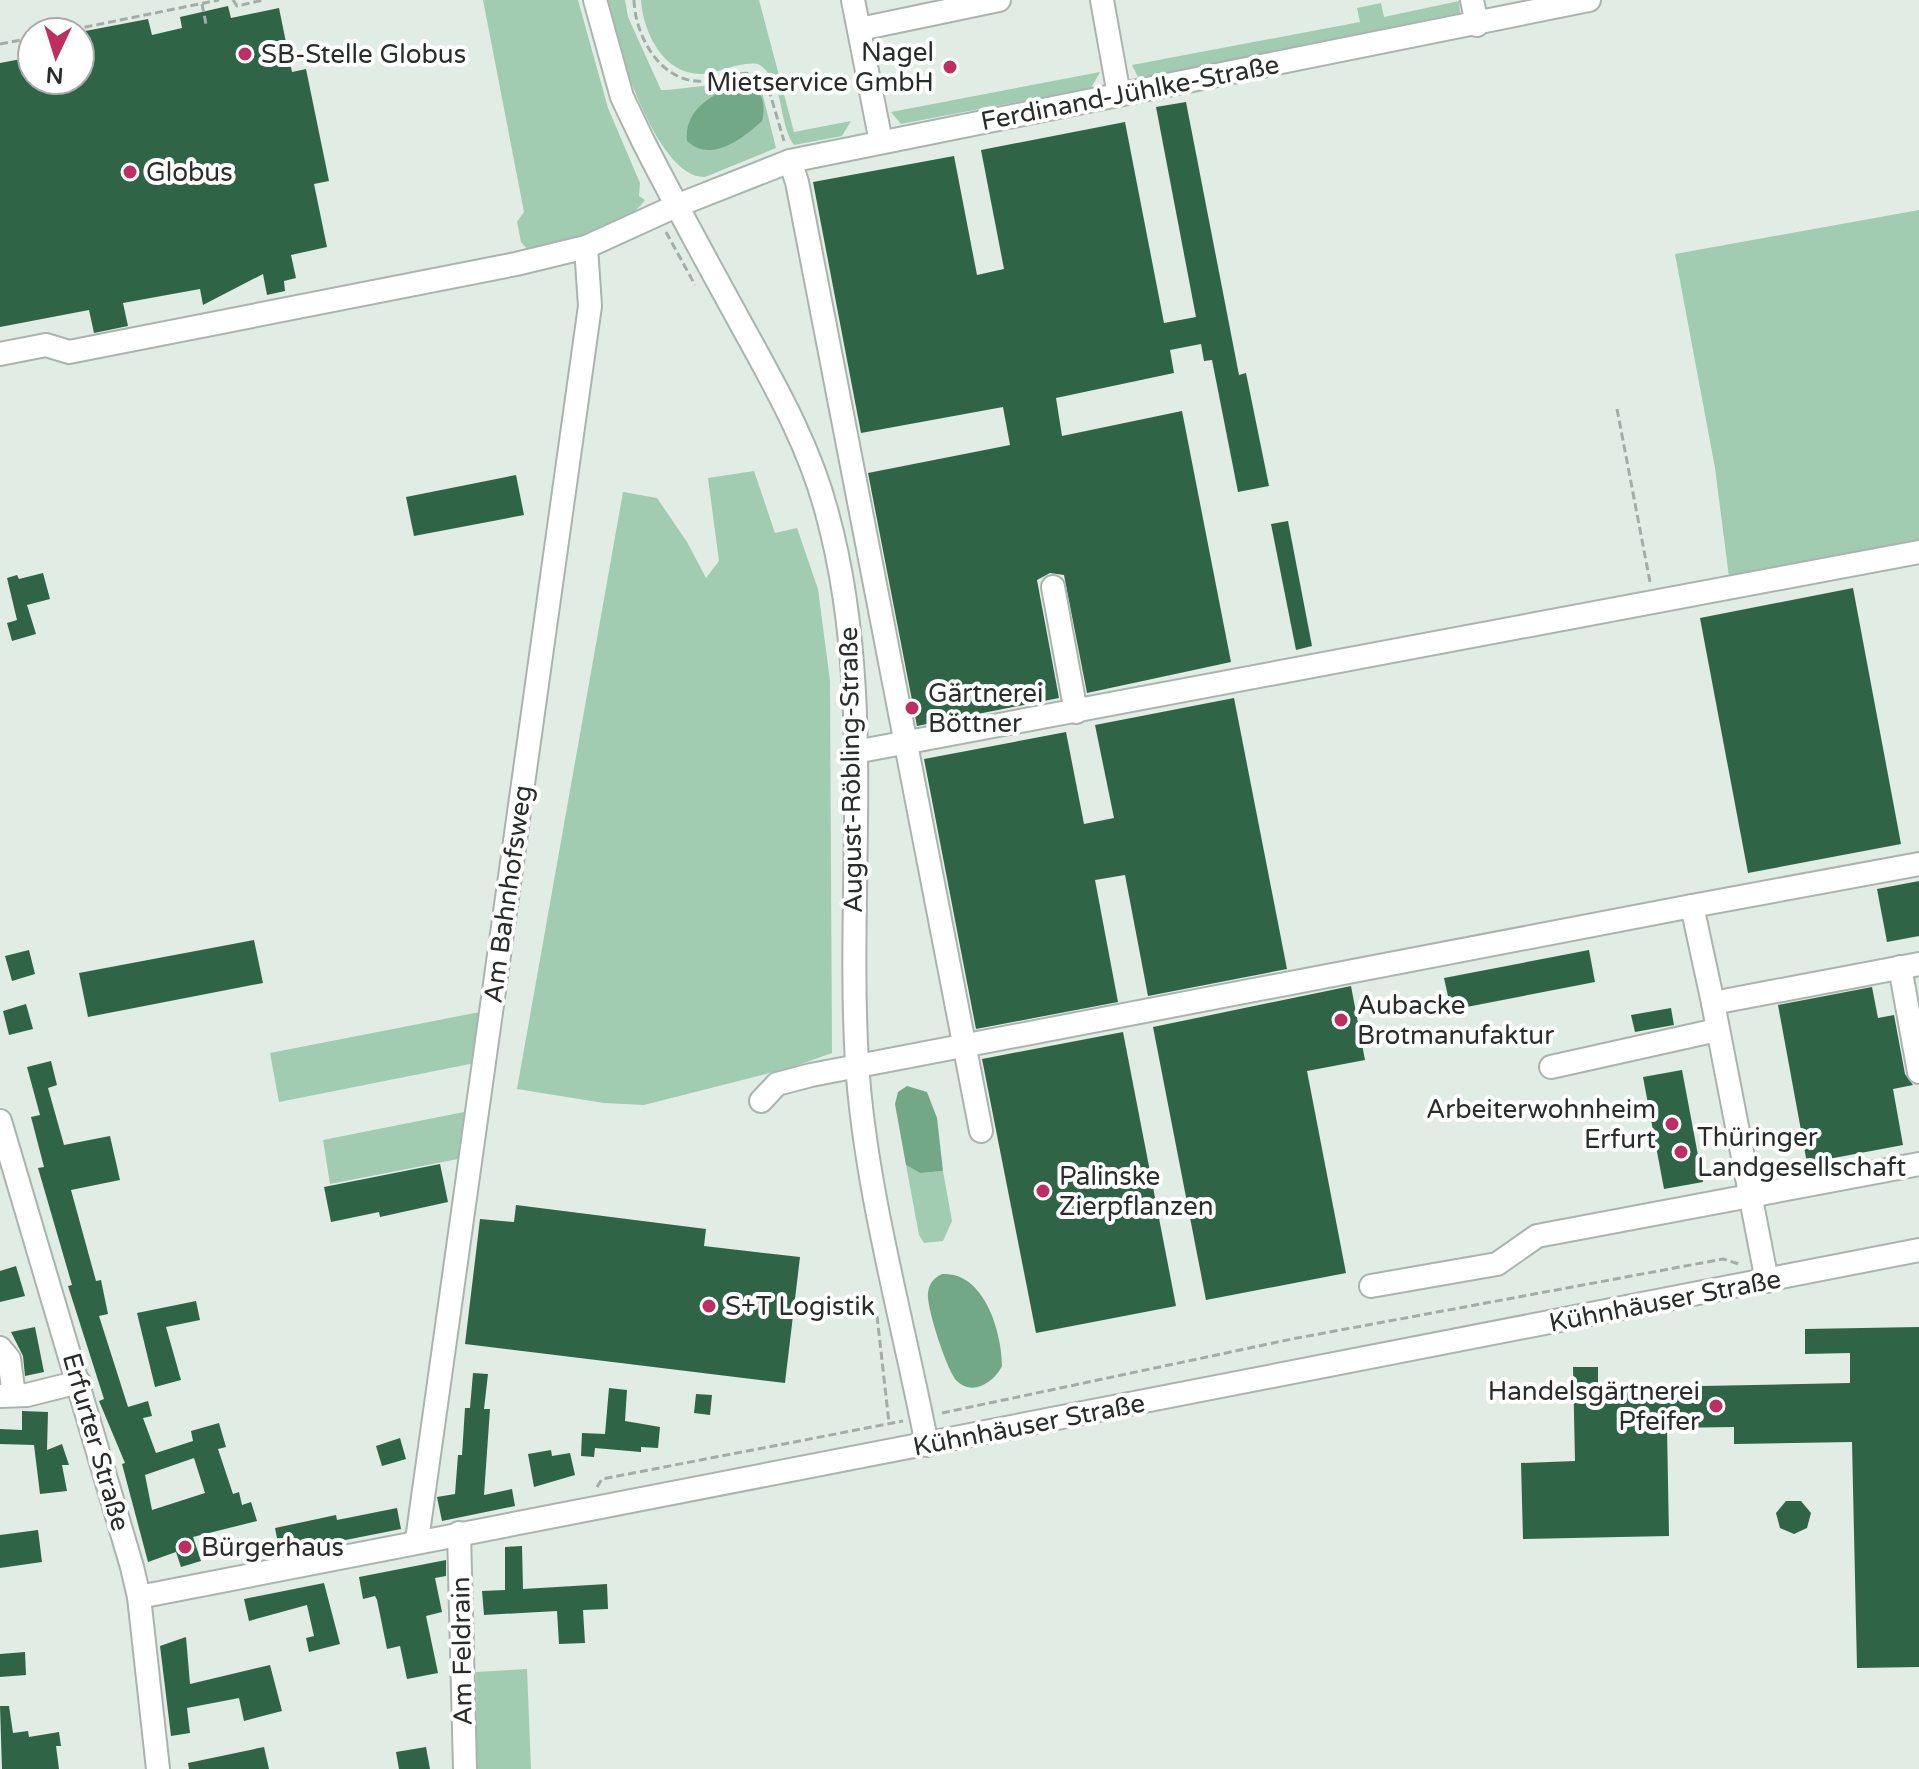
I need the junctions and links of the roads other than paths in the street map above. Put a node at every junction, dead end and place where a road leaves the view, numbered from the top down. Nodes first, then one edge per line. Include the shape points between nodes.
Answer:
1 (595, 0) edge
2 (853, 0) edge
3 (999, 0) edge
4 (1102, 0) edge
5 (1472, 0) edge
6 (1591, 0) edge
7 (1477, 25) junction
8 (860, 29) junction
9 (1119, 95) junction
10 (881, 142) junction
11 (790, 161) junction
12 (666, 210) junction
13 (586, 247) junction
14 (0, 354) edge
15 (1919, 552) edge
16 (1053, 587) dead end
17 (1076, 712) junction
18 (905, 745) junction
19 (855, 752) junction
20 (1919, 864) edge
21 (1692, 906) junction
22 (1910, 966) edge
23 (1713, 1003) junction
24 (1717, 1030) junction
25 (965, 1046) junction
26 (857, 1067) junction
27 (1551, 1067) dead end
28 (1919, 1072) edge
29 (761, 1101) dead end
30 (1, 1127) edge
31 (981, 1131) dead end
32 (1919, 1164) edge
33 (1750, 1198) junction
34 (1919, 1250) edge
35 (1766, 1274) junction
36 (1371, 1286) dead end
37 (0, 1348) edge
38 (79, 1382) junction
39 (7, 1396) edge
40 (927, 1445) junction
41 (459, 1533) junction
42 (417, 1540) junction
43 (139, 1597) junction
44 (158, 1769) edge
45 (465, 1769) edge

1 - 12 street, August-Röbling-Straße via 622,97
2 - 8 street
3 - 8 street
4 - 9 street
5 - 7 street
6 - 7 street, Ferdinand-Jühlke-Straße
7 - 9 street, Ferdinand-Jühlke-Straße
8 - 10 street
9 - 10 street, Ferdinand-Jühlke-Straße
10 - 11 street, Ferdinand-Jühlke-Straße
11 - 12 street, Ferdinand-Jühlke-Straße
11 - 18 street
12 - 13 street, Ferdinand-Jühlke-Straße
12 - 19 street, August-Röbling-Straße via 790,413 826,509 851,624
13 - 14 street, Ferdinand-Jühlke-Straße via 69,352 46,345
13 - 42 street, Am Bahnhofsweg via 590,306
15 - 17 street
16 - 17 street
17 - 18 street
18 - 19 street
18 - 25 street
19 - 26 street, August-Röbling-Straße
20 - 21 street
21 - 23 street
21 - 25 street
22 - 23 street
22 - 28 street
23 - 24 street
24 - 27 street
24 - 33 street
25 - 26 street
25 - 31 street
26 - 29 street via 777,1084
26 - 40 street, August-Röbling-Straße
30 - 38 street, Erfurter Straße
32 - 33 street
33 - 35 street
33 - 36 street via 1537,1236 1497,1264
34 - 35 street, Kühnhäuser Straße
35 - 40 street, Kühnhäuser Straße
37 - 39 street via 9,1359
38 - 39 street
38 - 43 street, Erfurter Straße
40 - 41 street, Kühnhäuser Straße
41 - 42 street, Kühnhäuser Straße
41 - 45 street, Am Feldrain
42 - 43 street, Kühnhäuser Straße via 249,1568
43 - 44 street, Erfurter Straße

